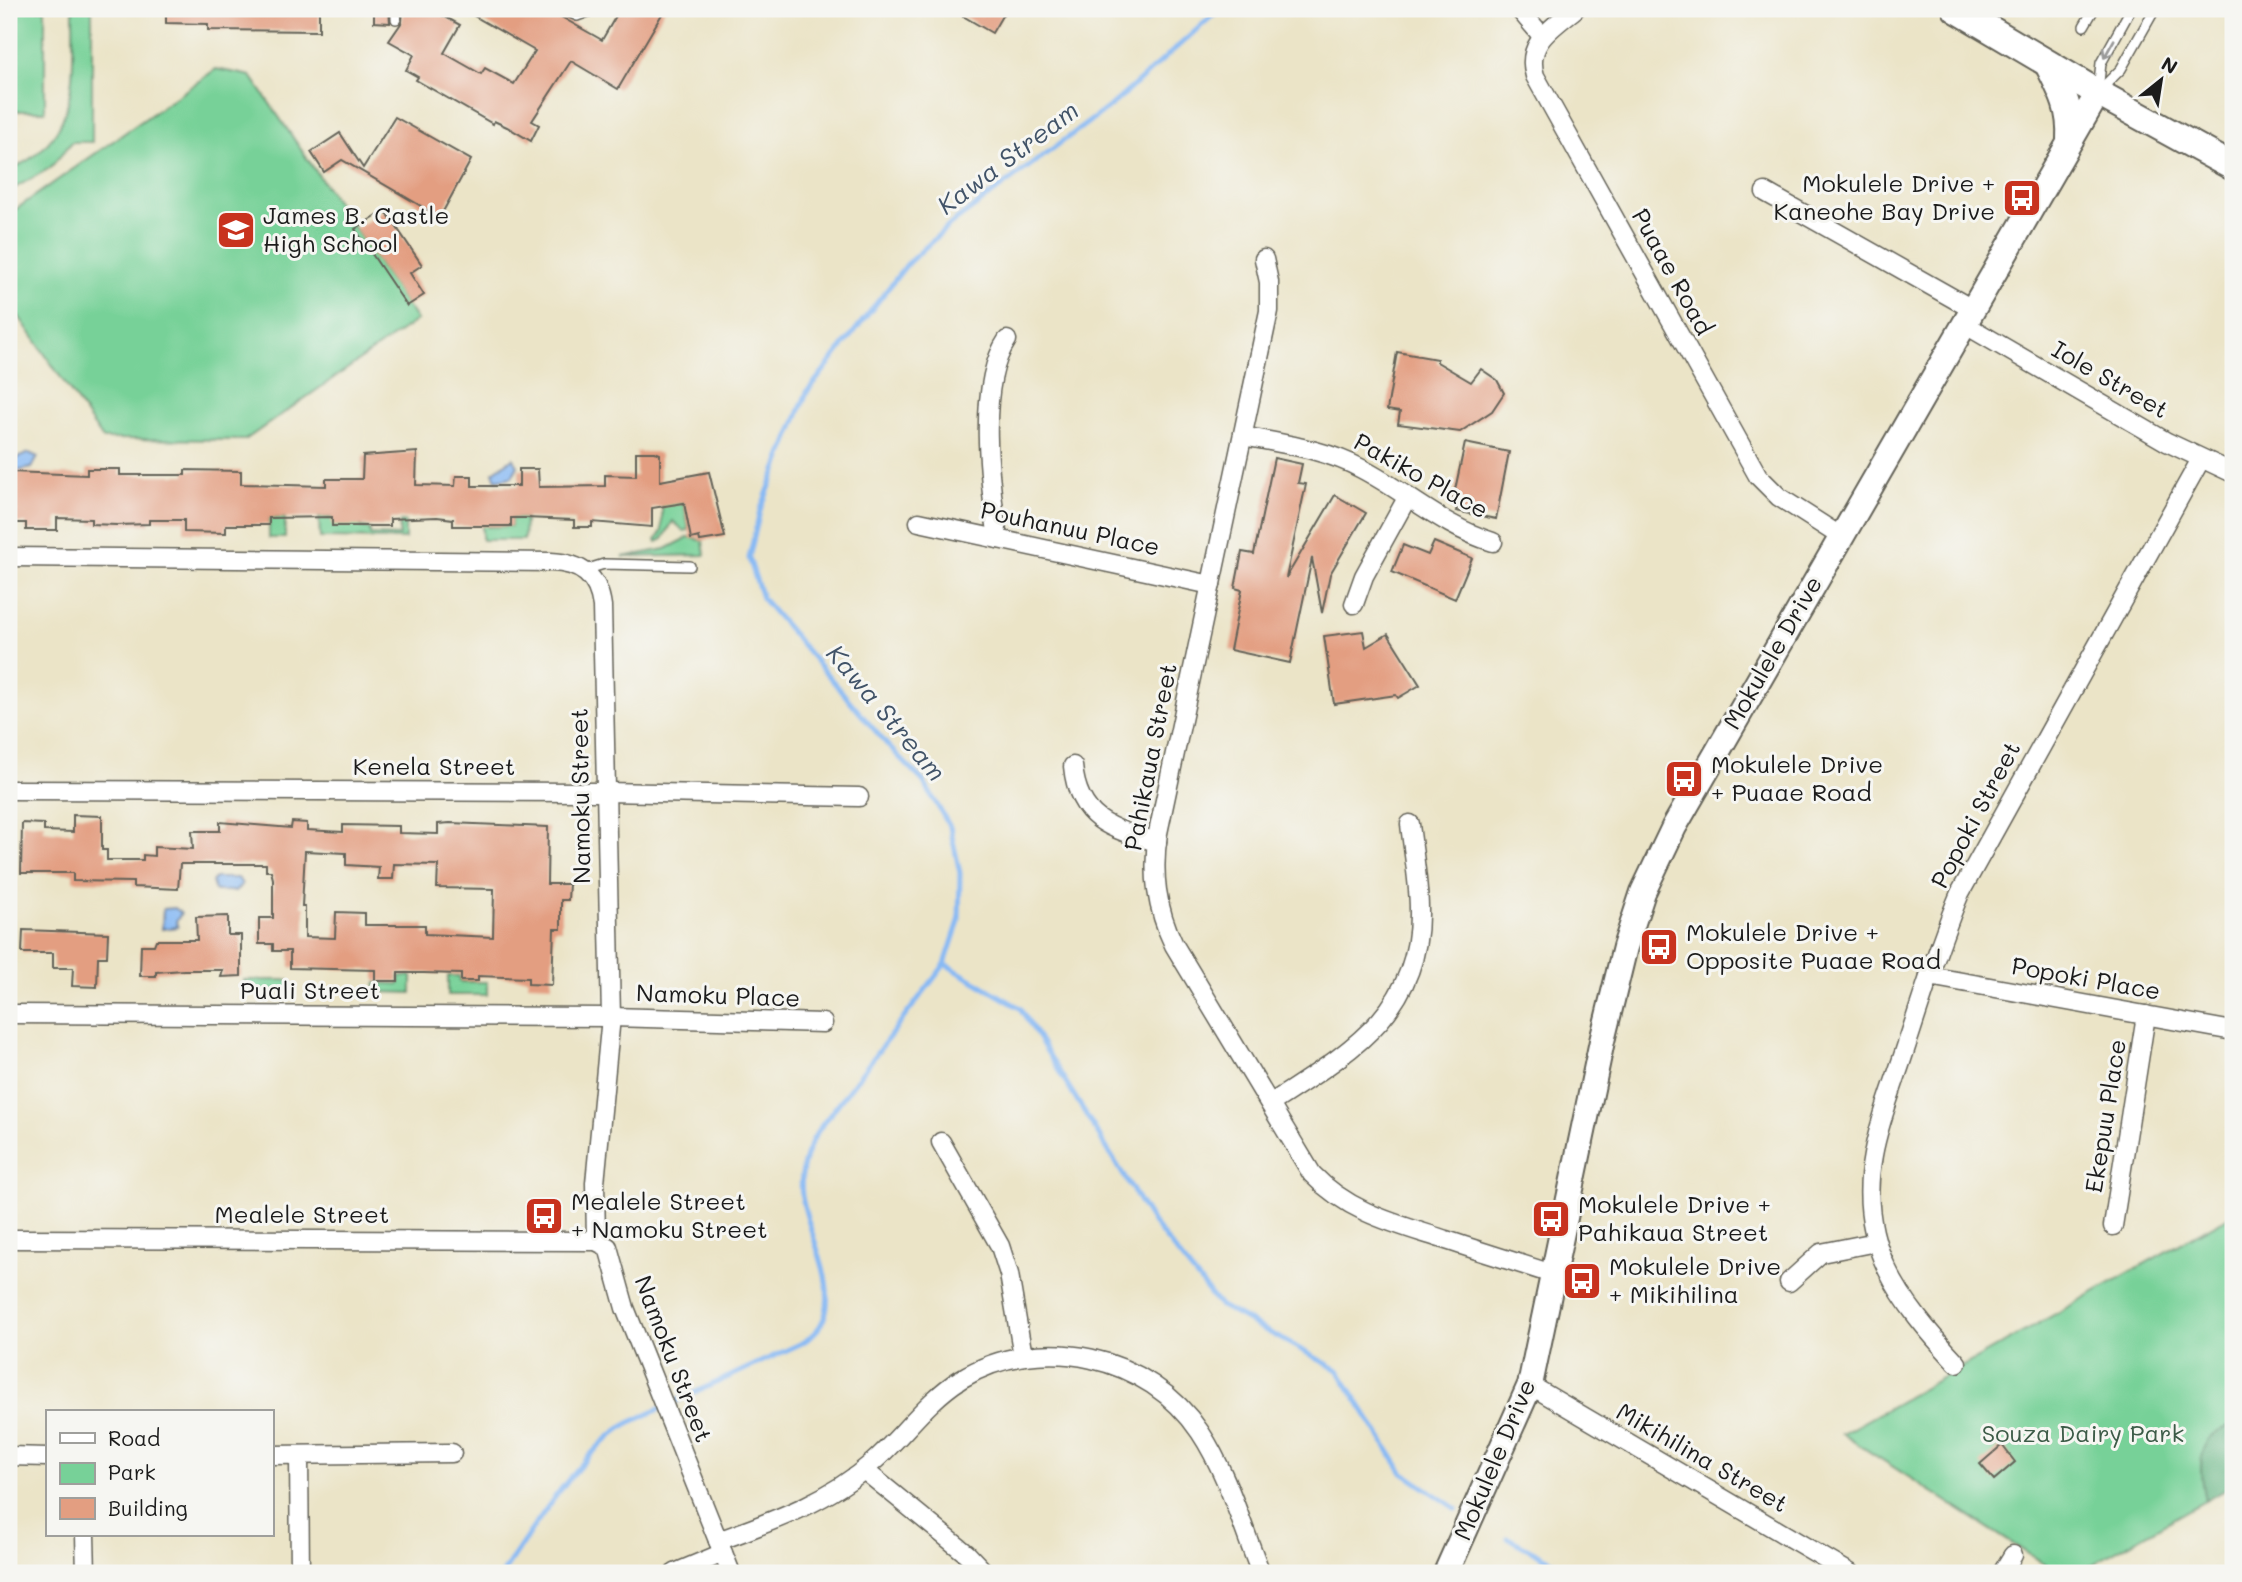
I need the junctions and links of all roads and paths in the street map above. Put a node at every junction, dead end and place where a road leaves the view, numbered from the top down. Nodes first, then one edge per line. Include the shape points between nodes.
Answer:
1 (396, 9) edge
2 (562, 9) edge
3 (596, 9) edge
4 (1519, 9) edge
5 (1574, 9) edge
6 (1956, 9) edge
7 (2094, 9) edge
8 (2131, 9) edge
9 (2152, 10) edge
10 (396, 19) dead end
11 (2084, 26) dead end
12 (1542, 36) junction
13 (2047, 62) junction
14 (2098, 93) junction
15 (2070, 139) junction
16 (2233, 167) edge
17 (1766, 192) dead end
18 (1264, 259) dead end
19 (1968, 317) junction
20 (1007, 340) dead end
21 (1242, 436) junction
22 (2201, 459) junction
23 (2233, 473) edge
24 (1407, 498) junction
25 (919, 522) dead end
26 (1840, 536) junction
27 (998, 539) junction
28 (1493, 542) dead end
29 (9, 557) edge
30 (690, 566) dead end
31 (585, 570) junction
32 (1211, 585) junction
33 (1354, 604) dead end
34 (1073, 766) dead end
35 (9, 790) edge
36 (605, 792) junction
37 (859, 797) dead end
38 (1410, 824) dead end
39 (1157, 842) junction
40 (1929, 976) junction
41 (9, 1014) edge
42 (2147, 1015) junction
43 (611, 1017) junction
44 (823, 1023) dead end
45 (2233, 1031) edge
46 (1270, 1104) junction
47 (941, 1142) dead end
48 (2113, 1226) dead end
49 (9, 1239) edge
50 (596, 1241) junction
51 (1876, 1242) junction
52 (1555, 1275) junction
53 (1788, 1282) dead end
54 (1023, 1356) junction
55 (1956, 1363) dead end
56 (1530, 1385) junction
57 (452, 1453) dead end
58 (273, 1455) edge
59 (299, 1455) junction
60 (9, 1456) edge
61 (46, 1457) edge
62 (864, 1470) junction
63 (85, 1536) edge
64 (721, 1547) junction
65 (2013, 1555) dead end
66 (86, 1573) edge
67 (300, 1573) edge
68 (675, 1573) edge
69 (731, 1573) edge
70 (985, 1573) edge
71 (1261, 1573) edge
72 (1446, 1573) edge
73 (1850, 1573) edge
74 (2002, 1573) edge

1 - 10 lane
2 - 3 lane via 577,16
4 - 12 street
5 - 12 street
6 - 13 main road
7 - 11 lane
8 -> 14 lane via 2101,63
9 - 14 lane via 2121,69
12 - 26 street, Puaae Road via 1533,52 1535,76 1751,464 1779,497
13 - 14 main road
13 - 15 main road via 2066,99
14 - 15 street, Mokulele Drive
14 - 16 main road
15 - 19 street, Mokulele Drive
17 - 19 street, Iole Street
18 - 21 street, Pahikaua Street via 1269,311
19 - 22 street, Iole Street
19 - 26 street, Mokulele Drive
20 - 27 street via 995,360 990,383 990,478
21 - 24 street, Pakiko Place via 1330,455 1363,469
21 - 32 street, Pahikaua Street
22 - 23 street, Iole Street
22 - 40 street, Popoki Street via 1980,853
24 - 28 street, Pakiko Place via 1451,527
24 - 33 street via 1364,576
25 - 27 street, Pouhanuu Place
26 - 52 street, Mokulele Drive via 1674,827 1643,892 1602,1041
27 - 32 street, Pouhanuu Place
29 - 31 street via 551,562
30 - 31 lane via 604,564
31 - 36 street, Namoku Street via 598,586 602,606
32 - 39 street, Pahikaua Street
34 - 39 street via 1078,793 1094,816 1119,831
35 - 36 street, Kenela Street
36 - 37 street, Kenela Street
36 - 43 street, Namoku Street
38 - 46 street via 1418,929 1403,986 1367,1036
39 - 46 street, Pahikaua Street via 1154,874 1166,928
40 - 42 street, Popoki Place
40 - 51 street, Popoki Street via 1872,1156 1870,1195
41 - 43 street, Puali Street
42 - 45 street, Popoki Place
42 - 48 street, Ekepuu Place
43 - 44 street, Namoku Place
43 - 50 street, Namoku Street via 595,1183
46 - 52 street, Pahikaua Street via 1312,1174 1343,1201 1376,1217
47 - 54 street via 1000,1246
49 - 50 street, Mealele Street
50 - 64 street, Namoku Street via 608,1247 617,1288
51 - 53 street via 1821,1253
51 - 55 street, Popoki Street via 1908,1307
52 - 56 street, Mokulele Drive
54 - 62 street via 983,1368 946,1390
54 - 71 street via 1066,1354 1108,1363 1130,1371 1168,1396 1211,1451
56 - 72 street, Mokulele Drive
56 - 73 street, Mikihilina Street
57 - 59 street
58 - 59 street
59 - 67 street
60 - 61 street
62 - 64 street via 795,1512
62 - 70 street
63 - 66 street
64 - 68 street
64 - 69 street, Namoku Street
65 - 74 street

